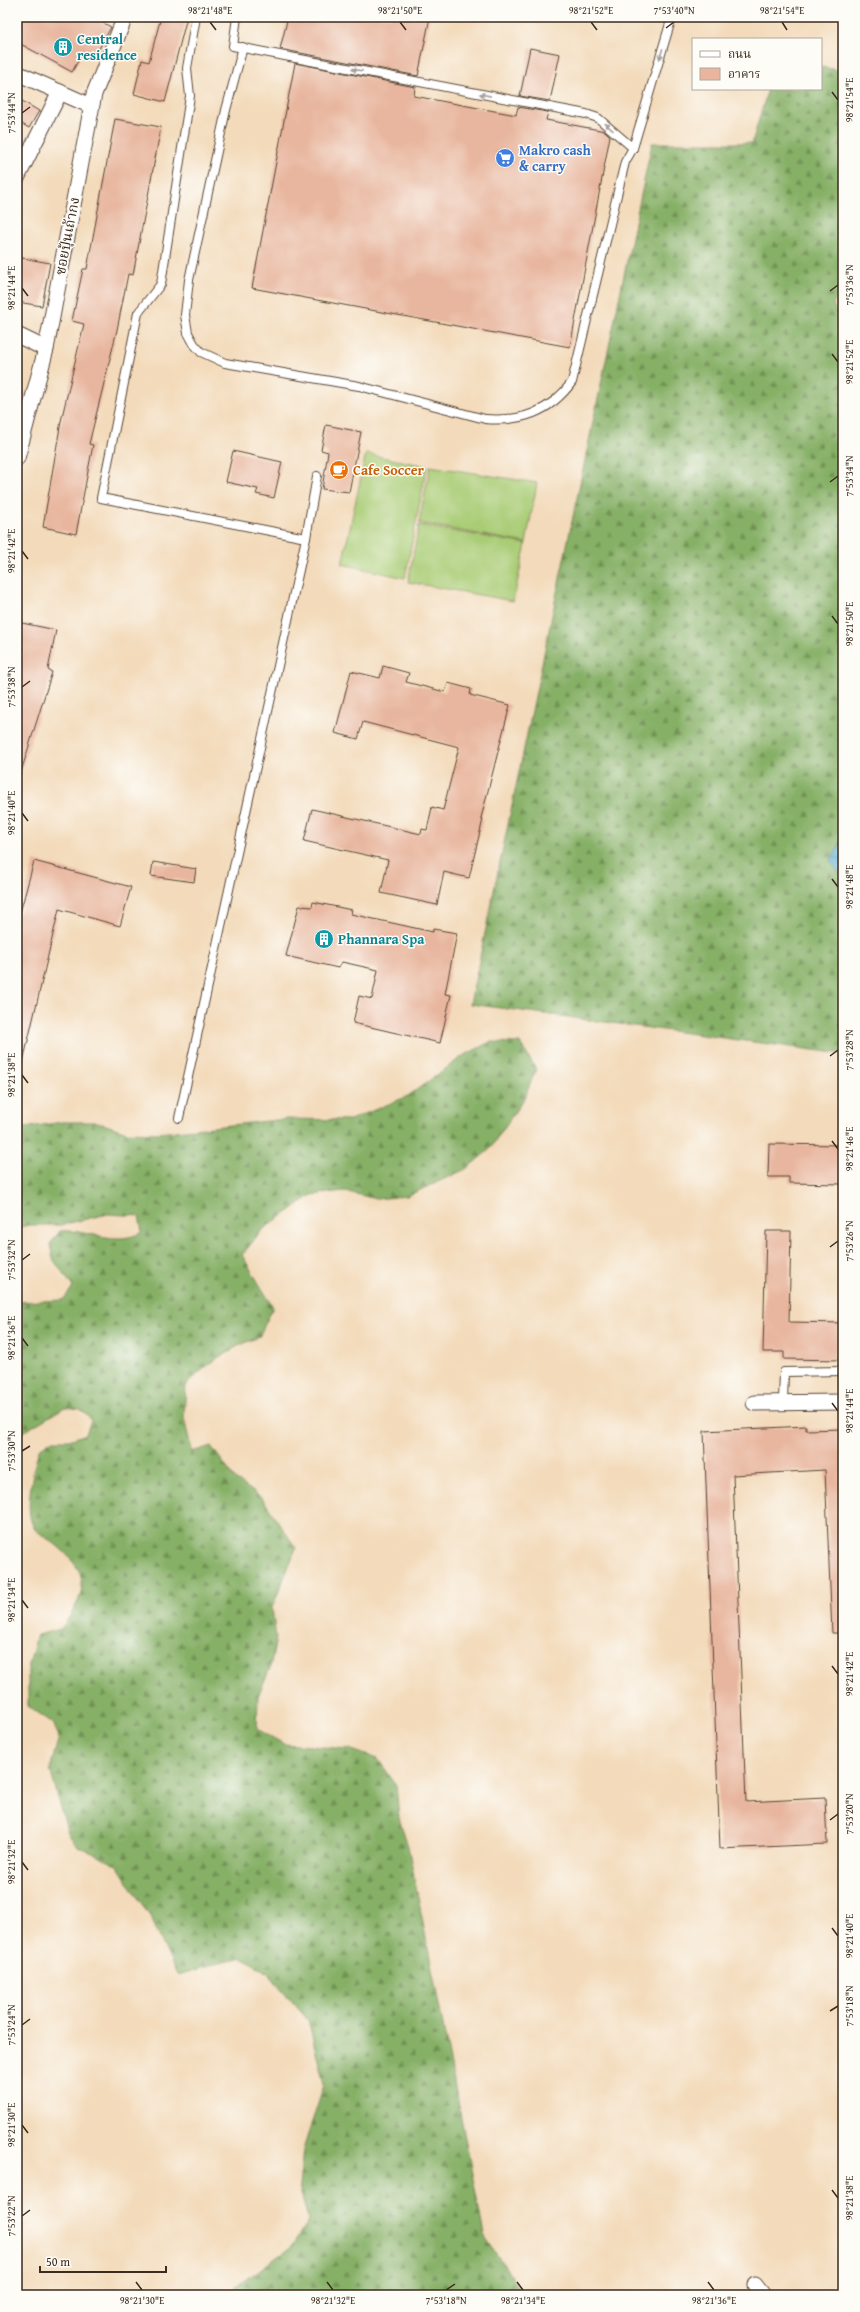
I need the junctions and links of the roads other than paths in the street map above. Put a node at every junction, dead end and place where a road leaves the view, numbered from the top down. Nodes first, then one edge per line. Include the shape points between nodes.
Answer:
1 (125, 17) edge
2 (196, 17) edge
3 (237, 17) edge
4 (672, 17) edge
5 (243, 47) junction
6 (17, 73) edge
7 (60, 92) junction
8 (91, 106) junction
9 (633, 148) junction
10 (17, 178) edge
11 (17, 335) edge
12 (46, 349) junction
13 (17, 458) edge
14 (317, 476) dead end
15 (306, 538) junction
16 (179, 1118) dead end
17 (843, 1371) edge
18 (754, 1402) dead end
19 (783, 1402) junction
20 (843, 1402) edge

1 - 8 street, ซอยปุ้นเถ้ากง
2 - 15 lane via 187,68 190,96 161,284 138,312 101,498
3 - 5 lane via 233,46
4 -> 9 lane
9 -> 5 lane via 598,118 586,114
5 - 9 lane via 226,110 189,280 185,315 188,333 194,344 201,352 225,363 359,386 485,419 505,421 543,408 560,398 572,382 625,162
6 - 7 street
7 - 8 street
7 - 10 street
8 - 12 street, ซอยปุ้นเถ้ากง
11 - 12 street
12 - 13 street, ซอยปุ้นเถ้ากง
14 - 15 lane
15 - 16 lane
17 - 19 lane via 784,1372
18 - 19 street
19 - 20 street

